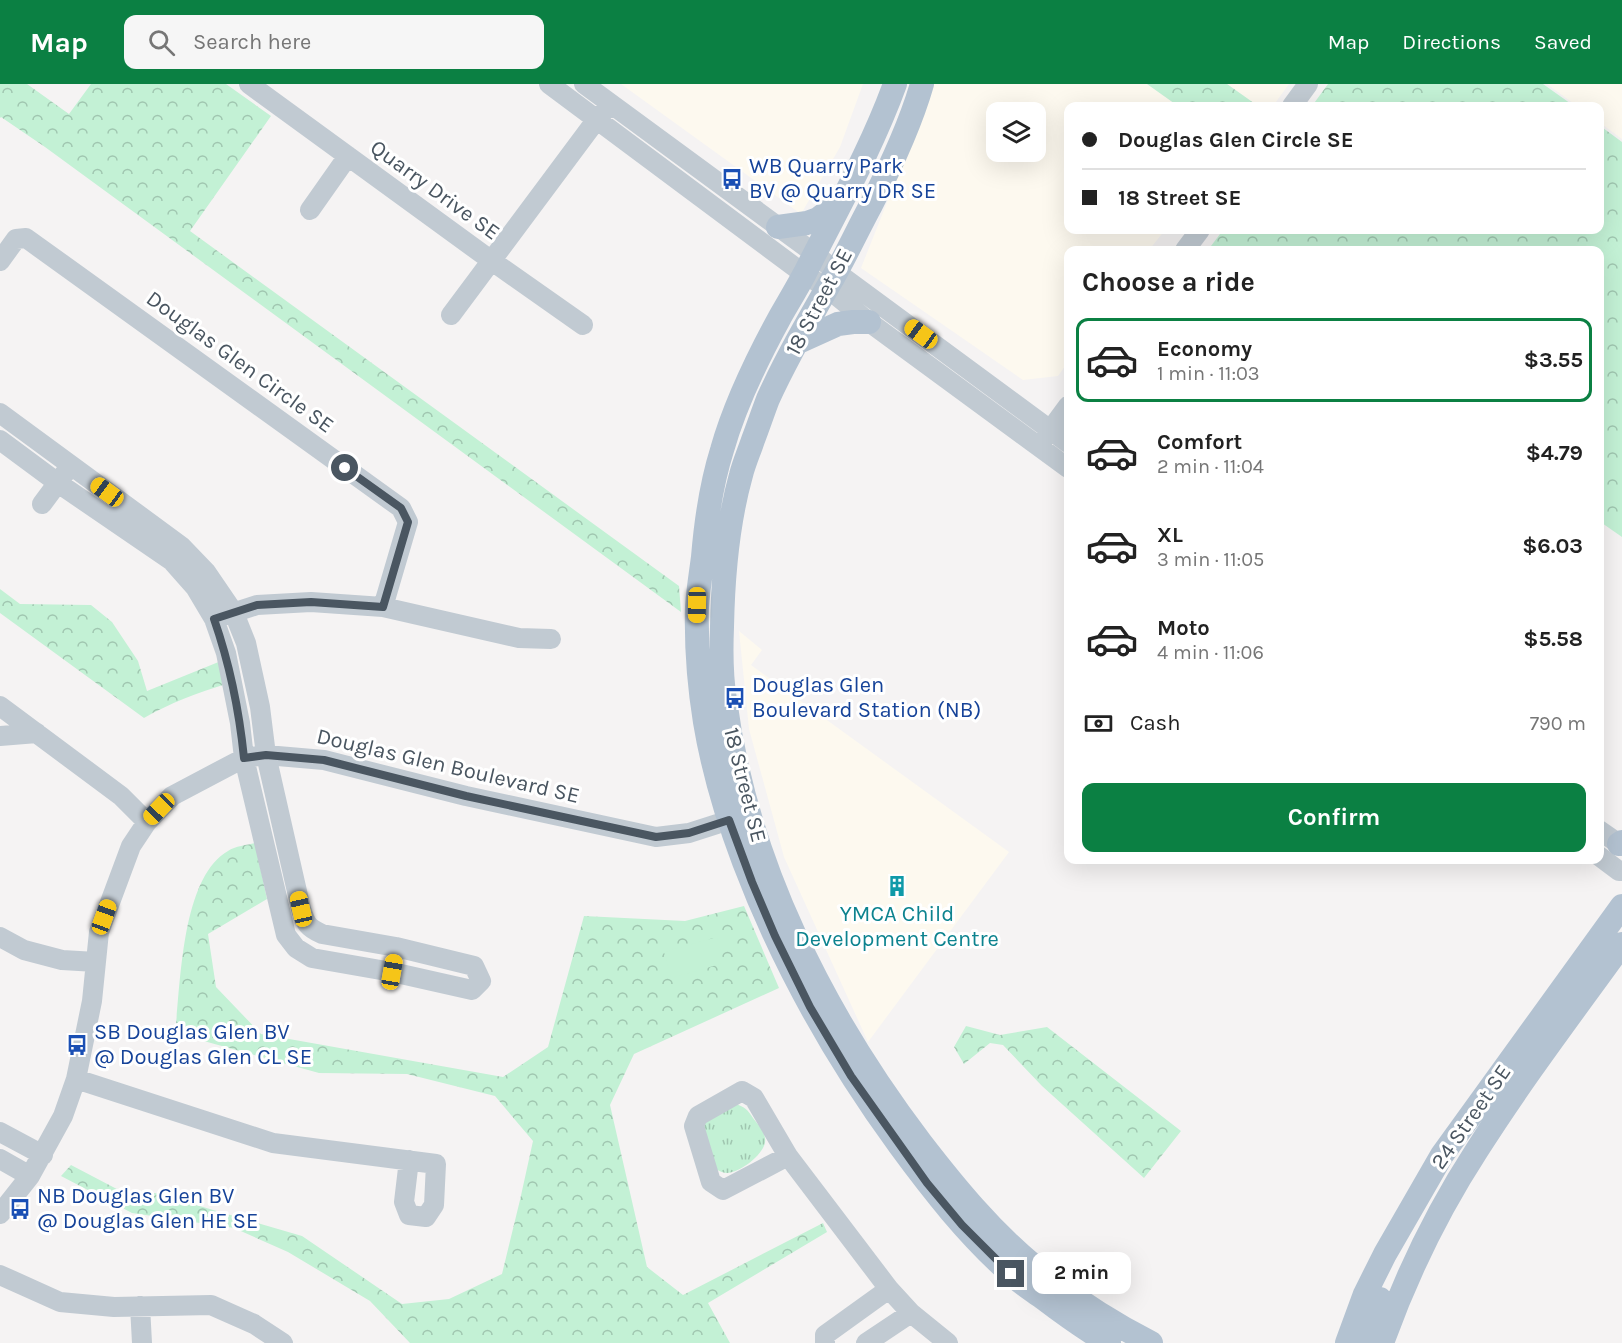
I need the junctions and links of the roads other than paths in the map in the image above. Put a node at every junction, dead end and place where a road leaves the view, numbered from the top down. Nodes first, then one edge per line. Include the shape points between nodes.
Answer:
1 (249, 84) edge
2 (549, 84) edge
3 (584, 84) edge
4 (895, 84) edge
5 (922, 84) edge
6 (1308, 84) edge
7 (1295, 102) edge
8 (611, 104) junction
9 (597, 119) junction
10 (348, 156) junction
11 (844, 199) junction
12 (310, 210) dead end
13 (778, 227) junction
14 (0, 261) edge
15 (492, 261) junction
16 (809, 263) junction
17 (831, 280) junction
18 (451, 315) dead end
19 (869, 321) junction
20 (583, 325) dead end
21 (796, 343) junction
22 (1064, 411) edge
23 (0, 413) edge
24 (1050, 430) junction
25 (0, 440) edge
26 (1064, 440) edge
27 (1038, 447) junction
28 (71, 465) junction
29 (1064, 465) edge
30 (58, 483) junction
31 (42, 504) dead end
32 (383, 607) junction
33 (234, 613) junction
34 (214, 619) junction
35 (551, 639) dead end
36 (0, 706) edge
37 (37, 734) junction
38 (0, 736) edge
39 (266, 755) junction
40 (244, 758) junction
41 (739, 817) junction
42 (147, 822) junction
43 (1604, 835) edge
44 (1615, 847) edge
45 (1622, 872) edge
46 (1622, 906) edge
47 (307, 925) junction
48 (286, 935) junction
49 (0, 937) edge
50 (1622, 944) edge
51 (396, 948) junction
52 (96, 962) junction
53 (392, 972) junction
54 (76, 1079) junction
55 (0, 1132) edge
56 (43, 1155) junction
57 (788, 1156) junction
58 (0, 1159) edge
59 (409, 1160) dead end
60 (30, 1176) junction
61 (0, 1214) edge
62 (1407, 1215) junction
63 (0, 1275) edge
64 (889, 1289) junction
65 (140, 1306) junction
66 (911, 1313) junction
67 (142, 1343) edge
68 (283, 1343) edge
69 (825, 1343) edge
70 (866, 1343) edge
71 (948, 1343) edge
72 (1109, 1343) edge
73 (1150, 1343) edge
74 (1347, 1343) edge
75 (1364, 1343) edge
76 (1383, 1343) edge

1 - 10 street, Quarry Drive SE
2 - 9 street
3 - 8 street
4 - 11 main road, 18 Street SE
5 - 17 main road, 18 Street SE via 889,171
6 - 7 street
8 - 9 street, Quarry Drive SE
8 - 13 street
9 - 15 street, Quarry Drive SE
9 - 16 street
10 - 12 street
10 - 15 street, Quarry Drive SE
11 - 13 main road via 818,219
11 - 16 main road, 18 Street SE
13 - 16 street
14 - 32 street, Douglas Glen Circle SE via 16,239 26,238 401,508 408,522
15 - 18 street
15 - 20 street
16 - 17 street
16 - 41 main road, 18 Street SE via 735,411 711,493 705,531 697,605 700,683 706,725
17 - 19 street
17 - 21 main road, 18 Street SE
17 - 24 street
19 - 21 main road via 838,324
19 - 27 street
21 - 41 main road, 18 Street SE via 768,400 741,473 729,528 721,645
22 - 24 street
23 - 28 street
24 - 26 street
24 - 27 street
25 - 30 street
27 - 29 street
28 - 30 street
28 - 33 street via 181,546 206,572
30 - 31 street
30 - 34 street via 172,561 195,587
32 - 33 street via 311,602 257,605
32 - 35 street via 519,638
33 - 34 street
33 - 39 street via 246,643
34 - 40 street via 226,653
36 - 37 street
37 - 38 street
37 - 42 street via 121,796
39 - 40 street, Douglas Glen Boulevard SE
39 - 41 street, Douglas Glen Boulevard SE via 324,760 656,837 689,833
39 - 47 street
40 - 42 street, Douglas Glen Boulevard SE via 172,796
40 - 48 street
41 - 72 main road, 18 Street SE via 752,882 775,936 810,1007 851,1076 962,1225 1011,1274
41 - 73 main road, 18 Street SE via 766,865 819,986 904,1121 943,1171 1029,1262
42 - 52 street, Douglas Glen Boulevard SE via 131,846 112,895 99,932
43 - 44 street
44 - 45 street
46 - 62 main road, 24 Street SE via 1442,1155
47 - 48 street
47 - 51 street via 322,934
48 - 53 street via 296,948 312,958
49 - 52 street via 24,950 62,960
50 - 76 main road, 24 Street SE via 1476,1151 1411,1271
51 - 53 street
51 - 53 street via 474,966 481,981 472,990
52 - 54 street, Douglas Glen Boulevard SE
54 - 56 street, Douglas Glen Boulevard SE
54 - 59 street via 273,1143
55 - 56 street
56 - 60 street, Douglas Glen Boulevard SE
57 - 57 street via 723,1191 711,1182 694,1126 698,1116 742,1091 754,1098
57 - 64 street
58 - 60 street
60 - 61 street, Douglas Glen Boulevard SE
62 - 74 main road, 24 Street SE via 1365,1294
62 - 75 main road via 1402,1241
63 - 65 street via 60,1302
64 - 66 street
64 - 69 street via 825,1335
65 - 67 street
65 - 68 street via 211,1305 254,1324
66 - 70 street
66 - 71 street

